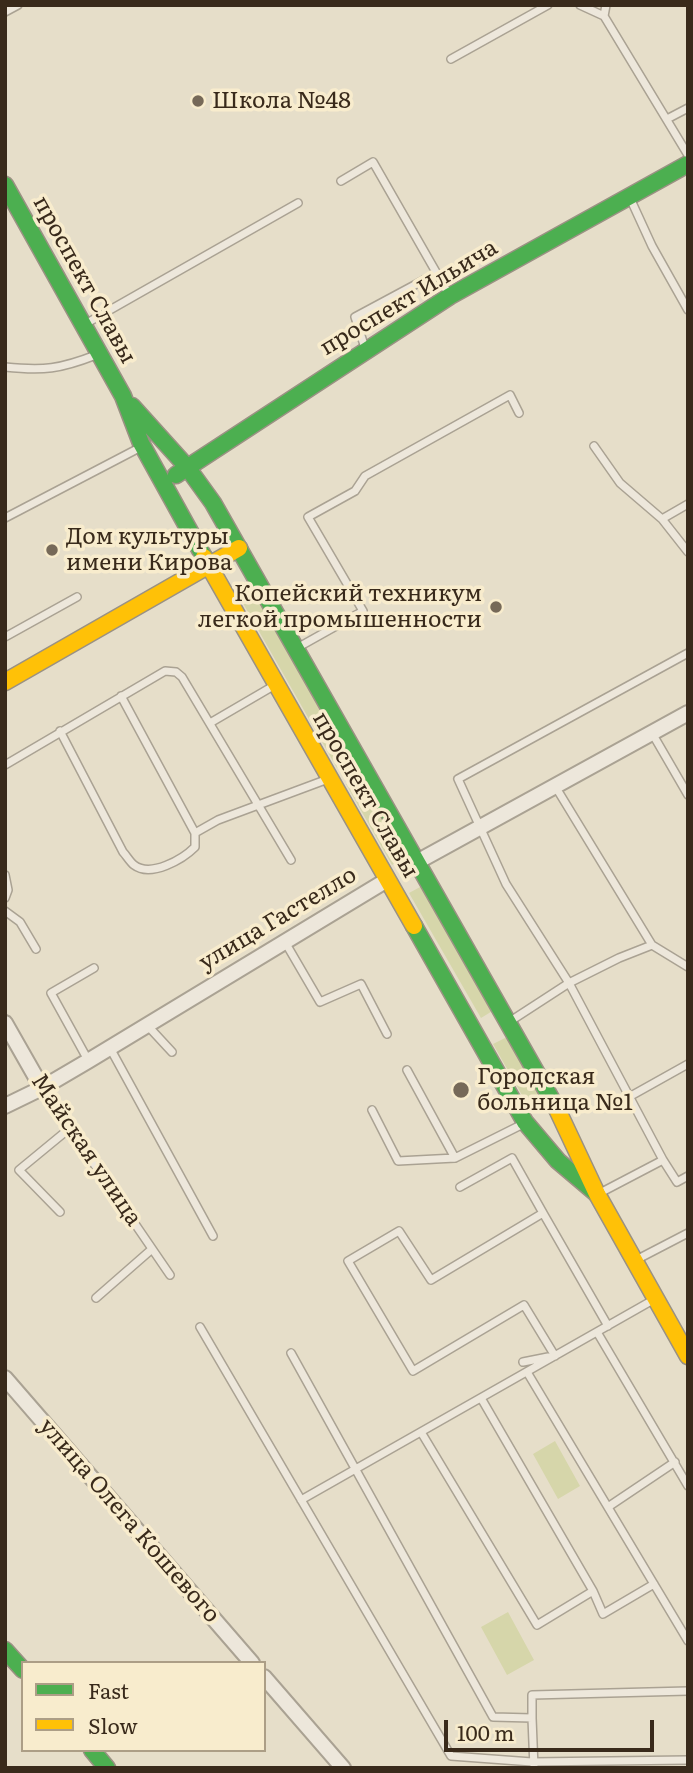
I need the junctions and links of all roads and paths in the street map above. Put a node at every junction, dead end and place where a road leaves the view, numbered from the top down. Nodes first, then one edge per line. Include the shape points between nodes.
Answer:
1 (18, 5) edge
2 (548, 5) edge
3 (580, 5) edge
4 (606, 5) edge
5 (5, 12) edge
6 (604, 16) junction
7 (451, 59) dead end
8 (688, 108) edge
9 (667, 119) junction
10 (688, 155) edge
11 (688, 163) edge
12 (341, 181) dead end
13 (5, 185) edge
14 (629, 197) junction
15 (298, 203) dead end
16 (436, 272) junction
17 (450, 296) junction
18 (685, 300) edge
19 (688, 310) edge
20 (83, 325) junction
21 (366, 350) junction
22 (99, 354) junction
23 (5, 367) edge
24 (123, 396) junction
25 (519, 413) dead end
26 (594, 446) dead end
27 (143, 447) junction
28 (187, 467) junction
29 (162, 484) junction
30 (688, 504) edge
31 (5, 518) edge
32 (662, 519) junction
33 (239, 548) junction
34 (688, 552) edge
35 (208, 567) junction
36 (77, 597) dead end
37 (5, 637) edge
38 (296, 649) junction
39 (688, 653) edge
40 (5, 682) edge
41 (276, 685) junction
42 (121, 695) junction
43 (688, 713) edge
44 (210, 723) junction
45 (60, 731) junction
46 (652, 733) junction
47 (5, 765) edge
48 (345, 770) junction
49 (555, 786) junction
50 (688, 795) edge
51 (260, 805) junction
52 (481, 827) junction
53 (195, 833) junction
54 (291, 860) dead end
55 (402, 871) junction
56 (5, 875) edge
57 (5, 898) edge
58 (5, 911) edge
59 (284, 942) junction
60 (652, 945) junction
61 (36, 949) dead end
62 (688, 967) edge
63 (94, 968) dead end
64 (569, 983) junction
65 (5, 1023) edge
66 (508, 1023) junction
67 (147, 1025) junction
68 (387, 1034) dead end
69 (10, 1040) edge
70 (110, 1047) junction
71 (172, 1052) dead end
72 (88, 1061) junction
73 (688, 1064) edge
74 (407, 1070) dead end
75 (42, 1088) junction
76 (629, 1097) junction
77 (5, 1106) edge
78 (372, 1110) dead end
79 (525, 1122) junction
80 (70, 1128) junction
81 (455, 1158) junction
82 (663, 1160) junction
83 (688, 1176) edge
84 (460, 1187) dead end
85 (597, 1195) junction
86 (60, 1213) dead end
87 (543, 1213) junction
88 (688, 1233) edge
89 (212, 1236) dead end
90 (152, 1249) junction
91 (636, 1261) junction
92 (170, 1275) dead end
93 (96, 1298) dead end
94 (656, 1298) junction
95 (608, 1326) junction
96 (200, 1327) dead end
97 (597, 1332) junction
98 (290, 1353) dead end
99 (555, 1356) junction
100 (688, 1356) edge
101 (523, 1362) dead end
102 (527, 1372) junction
103 (5, 1378) edge
104 (481, 1398) junction
105 (421, 1432) junction
106 (675, 1462) junction
107 (355, 1469) junction
108 (688, 1486) edge
109 (301, 1500) junction
110 (608, 1507) junction
111 (654, 1584) junction
112 (593, 1591) junction
113 (685, 1633) edge
114 (688, 1642) edge
115 (5, 1650) edge
116 (250, 1661) edge
117 (21, 1668) edge
118 (266, 1679) edge
119 (688, 1691) edge
120 (532, 1718) junction
121 (94, 1752) edge
122 (688, 1760) edge
123 (533, 1765) edge
124 (107, 1768) edge
125 (343, 1768) edge

1 - 5 lane
2 - 7 lane
3 - 6 lane
4 - 6 lane
6 - 9 lane
8 - 9 lane
9 - 10 lane
11 - 14 main road, проспект Ильича
12 - 16 lane via 373,162
13 - 20 main road, проспект Славы
14 - 17 main road, проспект Ильича
14 - 18 lane
15 - 20 lane
16 - 17 lane
16 - 21 lane via 355,317
17 - 21 main road, проспект Ильича
18 - 19 lane
20 - 22 main road, проспект Славы
21 - 28 main road, проспект Ильича
22 - 23 lane via 65,367
22 - 24 main road, проспект Славы
24 - 27 main road, проспект Славы
24 - 28 main road, проспект Славы
25 - 38 lane via 510,396 365,476 355,491 308,517 363,611
26 - 32 lane via 620,483
27 - 29 main road, проспект Славы
27 - 31 lane
28 - 29 main road, проспект Ильича
28 - 33 main road, проспект Славы
29 - 35 main road, проспект Славы
30 - 32 lane
32 - 34 lane
33 - 35 main road
33 - 38 main road, проспект Славы
35 - 40 main road
35 - 41 main road, проспект Славы
36 - 37 lane
38 - 48 main road, проспект Славы
39 - 52 lane via 458,779
41 - 44 lane
41 - 48 main road, проспект Славы
42 - 44 lane via 172,671 182,677
42 - 45 lane
42 - 53 lane
43 - 46 street, улица Гастелло
44 - 51 lane
45 - 47 lane
45 - 53 lane via 134,866 147,870 186,856 195,847
46 - 49 street, улица Гастелло
46 - 50 lane
48 - 51 lane
48 - 55 main road, проспект Славы
48 - 55 main road, проспект Славы
49 - 52 street, улица Гастелло
49 - 60 lane
51 - 53 lane
51 - 54 lane
52 - 55 street, улица Гастелло
52 - 64 lane via 506,884
55 - 59 street, улица Гастелло
55 - 66 main road, проспект Славы
55 - 79 main road, проспект Славы
56 - 57 lane
58 - 61 lane via 20,922
59 - 67 street, улица Гастелло
59 - 68 lane via 320,1003 361,984
60 - 62 lane
60 - 64 lane
63 - 72 lane via 51,993
64 - 66 lane
64 - 76 lane
65 - 69 street, Майская улица
66 - 85 main road, проспект Славы via 556,1108
67 - 70 street, улица Гастелло
67 - 71 lane
69 - 75 street, Майская улица
70 - 72 street, улица Гастелло
70 - 89 lane
72 - 75 street, улица Гастелло
73 - 76 lane
74 - 81 lane
75 - 77 street, улица Гастелло
75 - 80 lane, Майская улица
76 - 82 lane
78 - 81 lane via 398,1161
79 - 81 lane
79 - 85 main road, проспект Славы via 567,1172
80 - 86 lane via 19,1170
80 - 90 lane, Майская улица
82 - 83 lane via 677,1182
82 - 85 lane
84 - 87 lane via 512,1158
85 - 91 main road, проспект Славы
87 - 95 lane
87 - 99 lane via 431,1280 399,1231 348,1261 413,1371 524,1305
88 - 91 lane
90 - 92 lane, Майская улица
90 - 93 lane
91 - 94 main road, проспект Славы
94 - 95 lane
94 - 100 main road, проспект Славы
95 - 97 lane
96 - 109 lane
97 - 99 lane
97 - 106 lane
98 - 107 lane
99 - 101 lane
99 - 102 lane
102 - 104 lane
102 - 110 lane
103 - 116 street, улица Олега Кошевого
104 - 105 lane
104 - 112 lane
105 - 107 lane
105 - 112 lane via 537,1625
106 - 108 lane
106 - 110 lane
107 - 109 lane
107 - 120 lane via 493,1717
109 - 123 lane via 451,1756
110 - 111 lane
111 - 112 lane via 603,1614
111 - 113 lane
113 - 114 lane
115 - 117 main road
118 - 125 street
119 - 120 lane via 532,1695
120 - 123 lane
121 - 124 main road
122 - 123 lane

